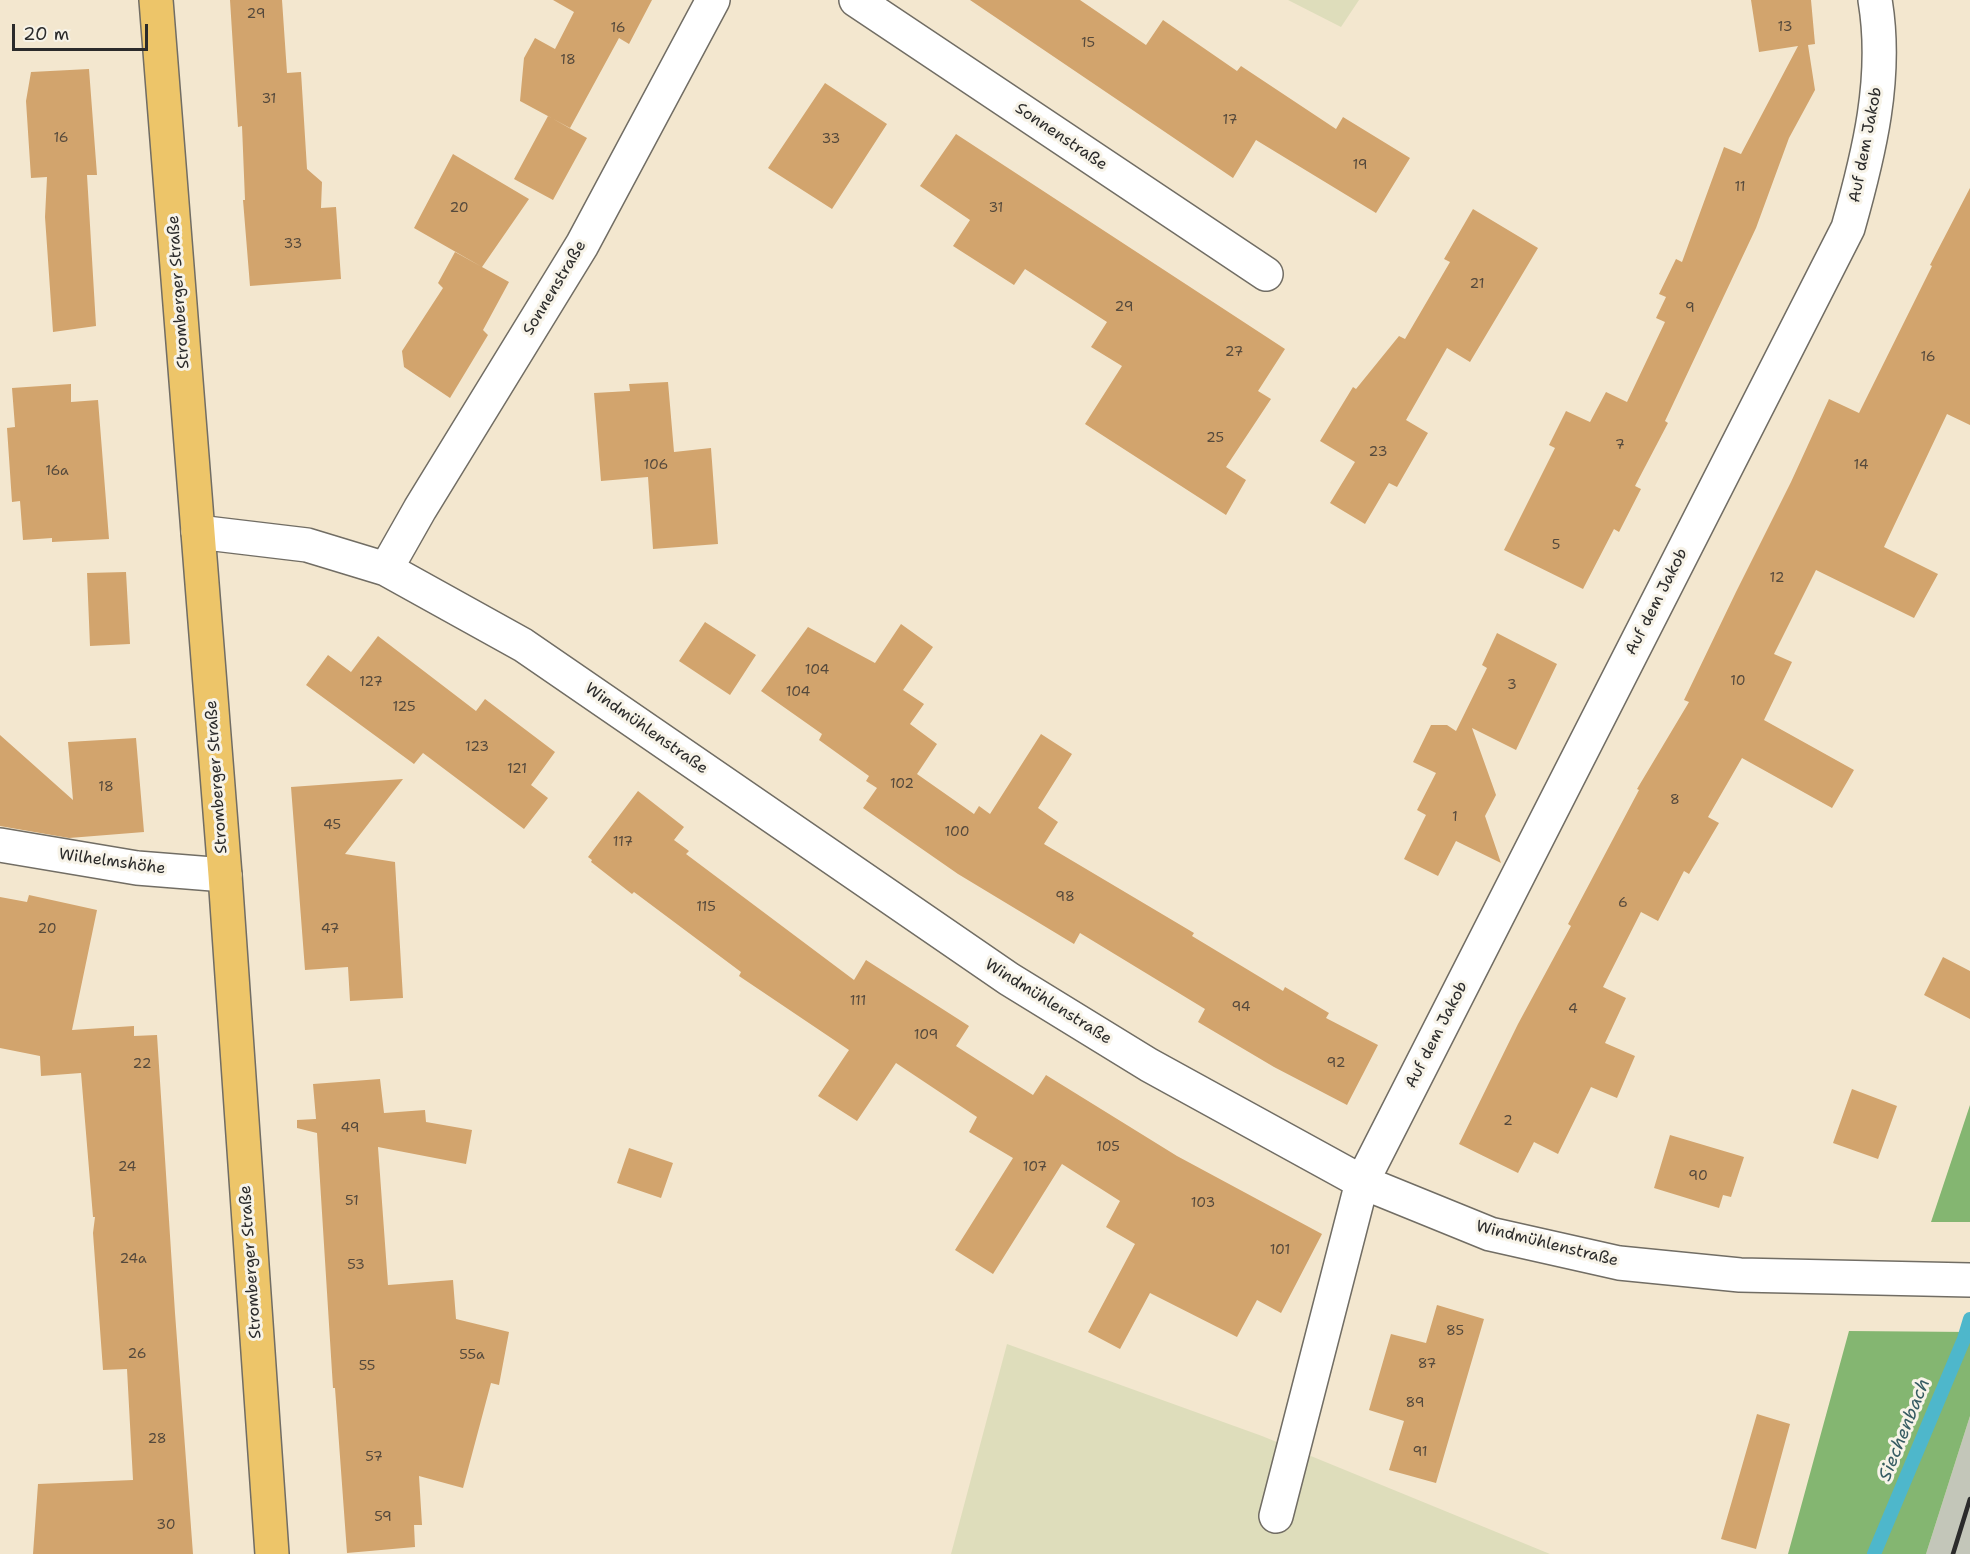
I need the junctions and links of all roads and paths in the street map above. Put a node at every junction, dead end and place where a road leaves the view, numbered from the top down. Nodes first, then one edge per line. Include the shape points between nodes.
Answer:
1 (156, 0) edge
2 (713, 0) edge
3 (856, 0) edge
4 (1875, 0) edge
5 (1266, 274) dead end
6 (198, 532) junction
7 (386, 569) junction
8 (0, 845) edge
9 (225, 875) junction
10 (1362, 1182) junction
11 (1961, 1279) edge
12 (1275, 1516) dead end
13 (272, 1554) edge

1 - 6 main road, Stromberger Straße
2 - 7 street, Sonnenstraße via 582,245
3 - 5 street, Sonnenstraße
4 - 10 street, Auf dem Jakob via 1879,83 1865,168 1848,228
6 - 7 street, Windmühlenstraße via 307,545
6 - 9 main road, Stromberger Straße
7 - 10 street, Windmühlenstraße via 523,645 1010,980 1149,1065
8 - 9 street, Wilhelmshöhe via 137,868
9 - 13 main road, Stromberger Straße
10 - 11 street, Windmühlenstraße via 1490,1234 1619,1263 1740,1275
10 - 12 street, Auf dem Jakob

